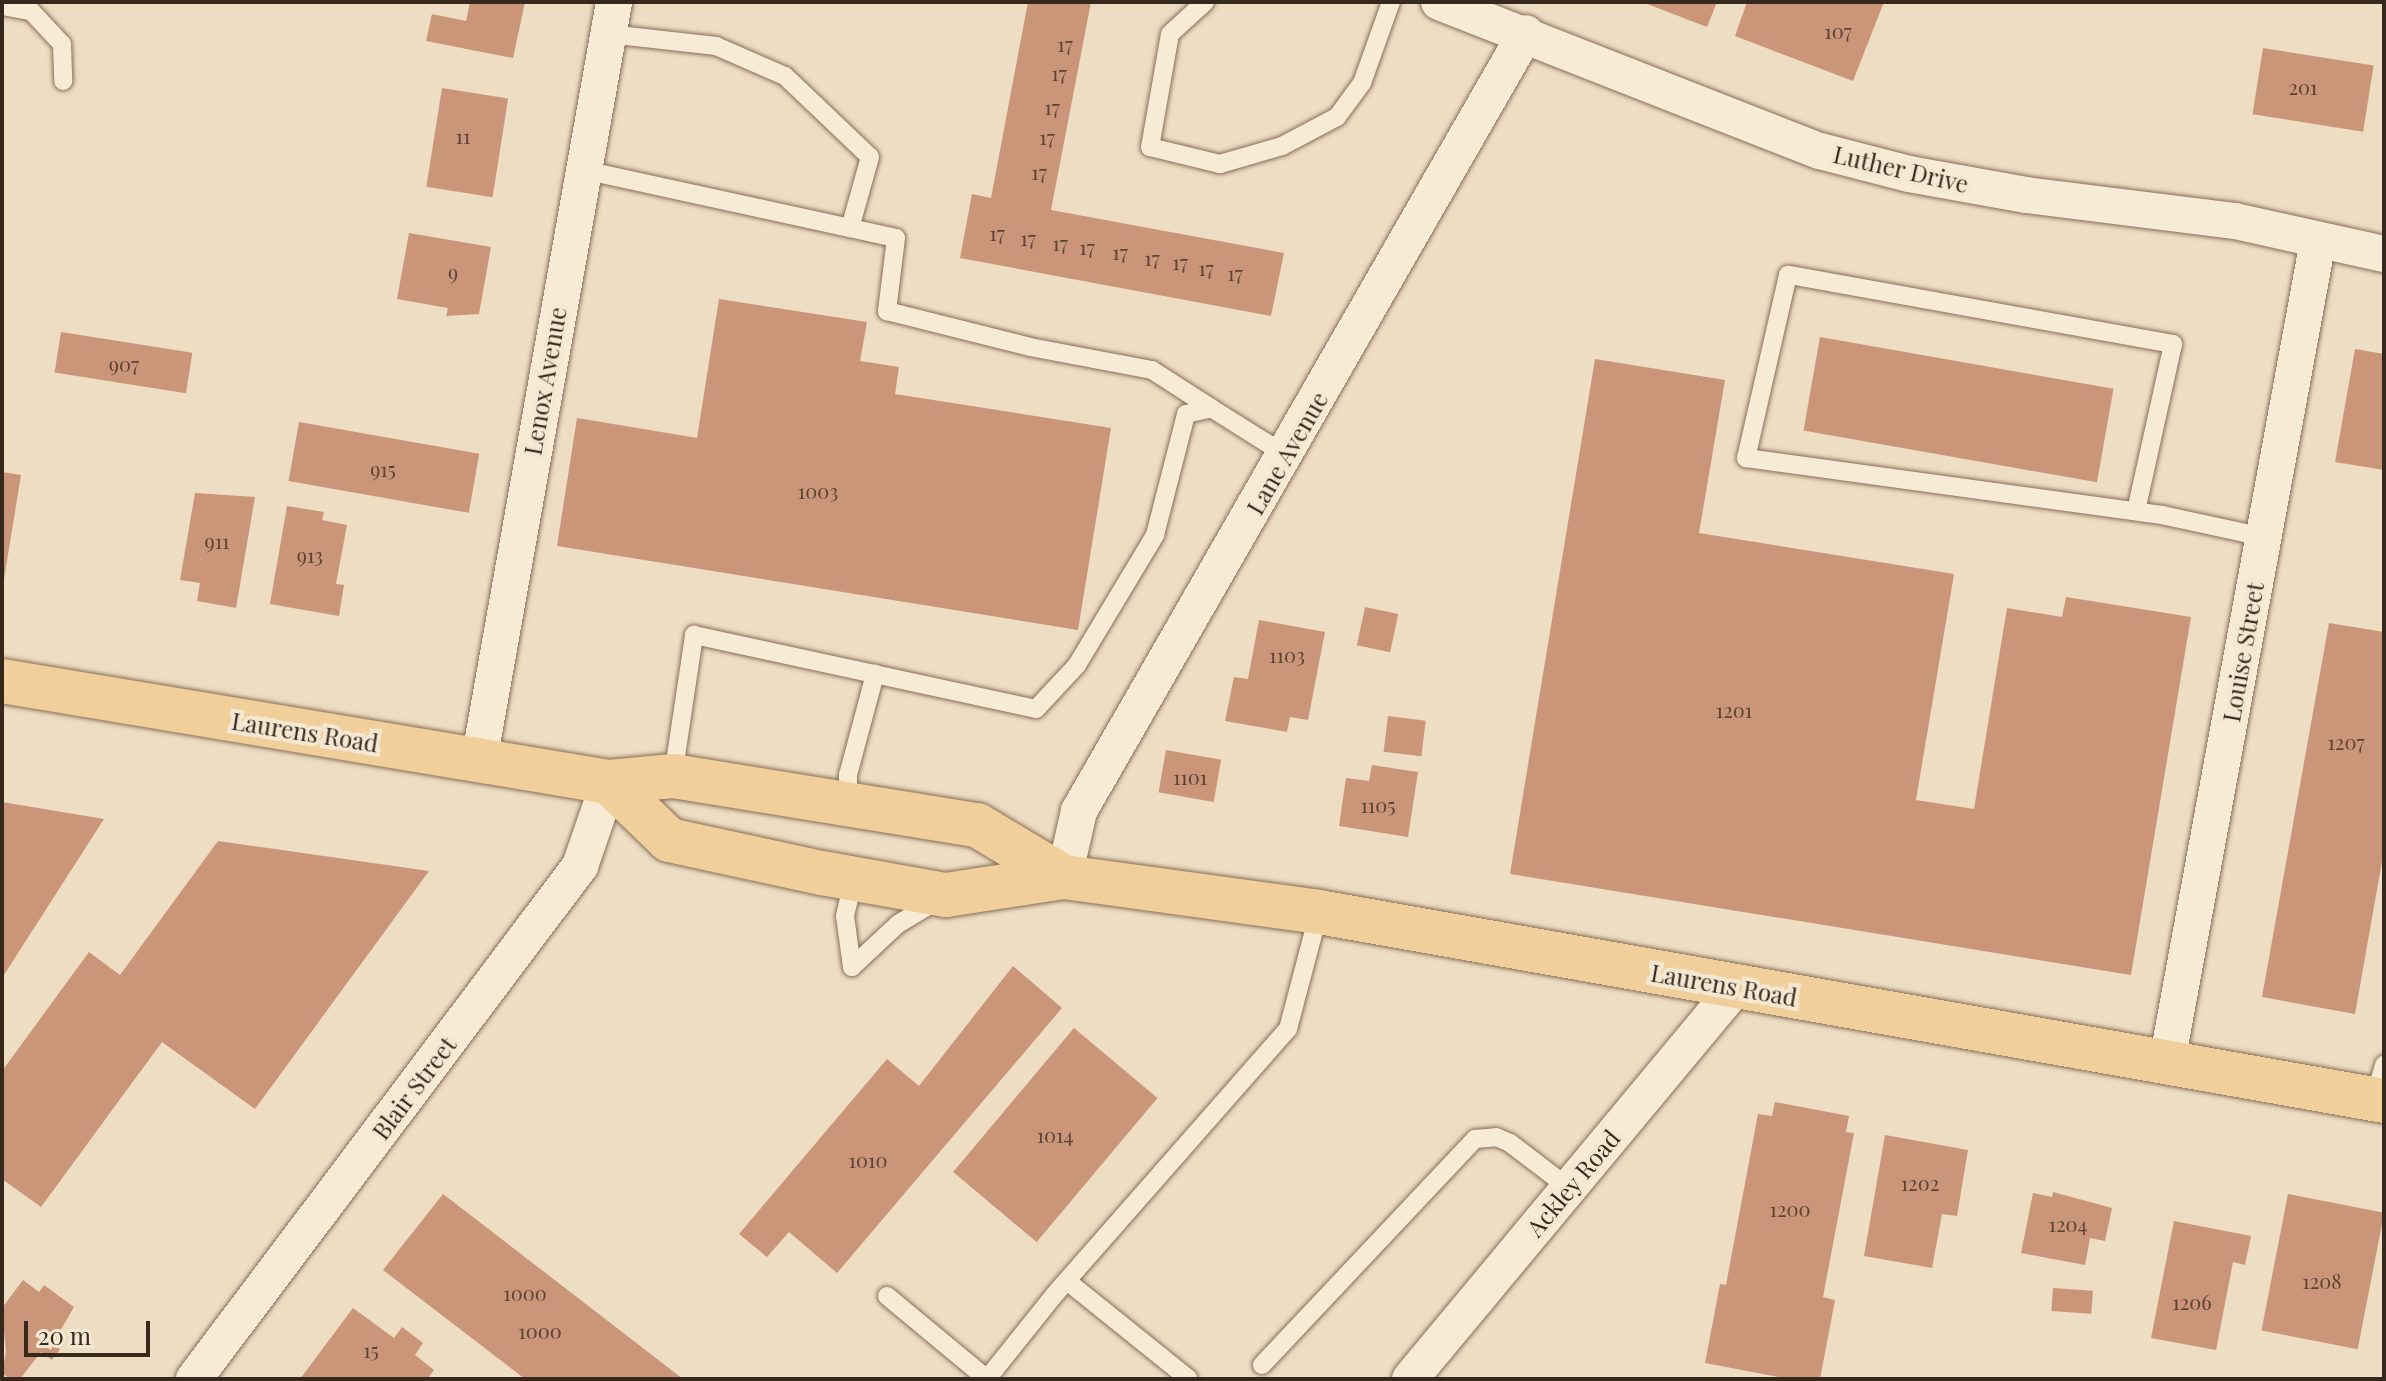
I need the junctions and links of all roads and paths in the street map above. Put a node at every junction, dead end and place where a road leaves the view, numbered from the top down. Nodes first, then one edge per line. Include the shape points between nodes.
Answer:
1 (1205, 2) edge
2 (1391, 2) edge
3 (1439, 2) edge
4 (2, 6) edge
5 (612, 18) edge
6 (1526, 33) junction
7 (63, 81) dead end
8 (584, 170) junction
9 (850, 228) junction
10 (2318, 241) junction
11 (2384, 254) edge
12 (1211, 408) junction
13 (1286, 455) junction
14 (2136, 511) junction
15 (2264, 537) junction
16 (875, 674) junction
17 (2, 681) edge
18 (479, 761) junction
19 (673, 776) junction
20 (609, 782) junction
21 (848, 804) junction
22 (1064, 877) junction
23 (854, 878) junction
24 (946, 895) junction
25 (1319, 912) junction
26 (1736, 987) junction
27 (2167, 1062) junction
28 (2381, 1088) edge
29 (1569, 1188) junction
30 (1067, 1281) junction
31 (887, 1296) dead end
32 (1262, 1365) dead end
33 (194, 1379) edge
34 (987, 1379) edge
35 (1189, 1379) edge
36 (1410, 1379) edge

1 - 2 lane via 1170,34 1150,147 1220,164 1282,146 1337,117 1362,83
3 - 6 street, Luther Drive
4 - 7 lane via 31,11 62,44
5 - 8 street, Lenox Avenue
5 - 9 lane via 716,46 785,76 870,157
6 - 10 street, Luther Drive via 1820,151 1997,190 2235,221
6 - 13 street, Lane Avenue
8 - 9 lane
8 - 18 street, Lenox Avenue
9 - 12 lane via 896,238 887,311 1030,347 1152,370
10 - 11 street, Luther Drive
10 - 15 street, Louise Street
12 - 13 lane
12 - 16 lane via 1186,414 1155,535 1077,665 1036,709
13 - 22 street, Lane Avenue via 1079,811
14 - 14 lane via 1746,458 1788,275 2173,344
14 - 15 lane
15 - 27 street, Louise Street
16 - 19 lane via 694,635
16 - 21 lane via 848,775
17 - 18 main road, Laurens Road
18 - 20 main road, Laurens Road
19 - 20 main road, Laurens Road
19 - 21 main road, Laurens Road
20 - 23 main road, Laurens Road via 669,840
20 - 33 street, Blair Street via 580,866
21 - 22 main road, Laurens Road via 977,825
22 - 24 main road, Laurens Road
22 - 25 main road, Laurens Road
23 - 24 main road, Laurens Road
23 - 24 lane via 845,916 852,967 898,924
25 - 26 main road, Laurens Road
25 - 30 lane via 1288,1029
26 - 27 main road, Laurens Road
26 - 29 street, Ackley Road
27 - 28 main road, Laurens Road
29 - 32 lane via 1510,1143 1496,1137 1475,1139
29 - 36 street, Ackley Road
30 - 34 lane
30 - 35 lane
31 - 34 lane

